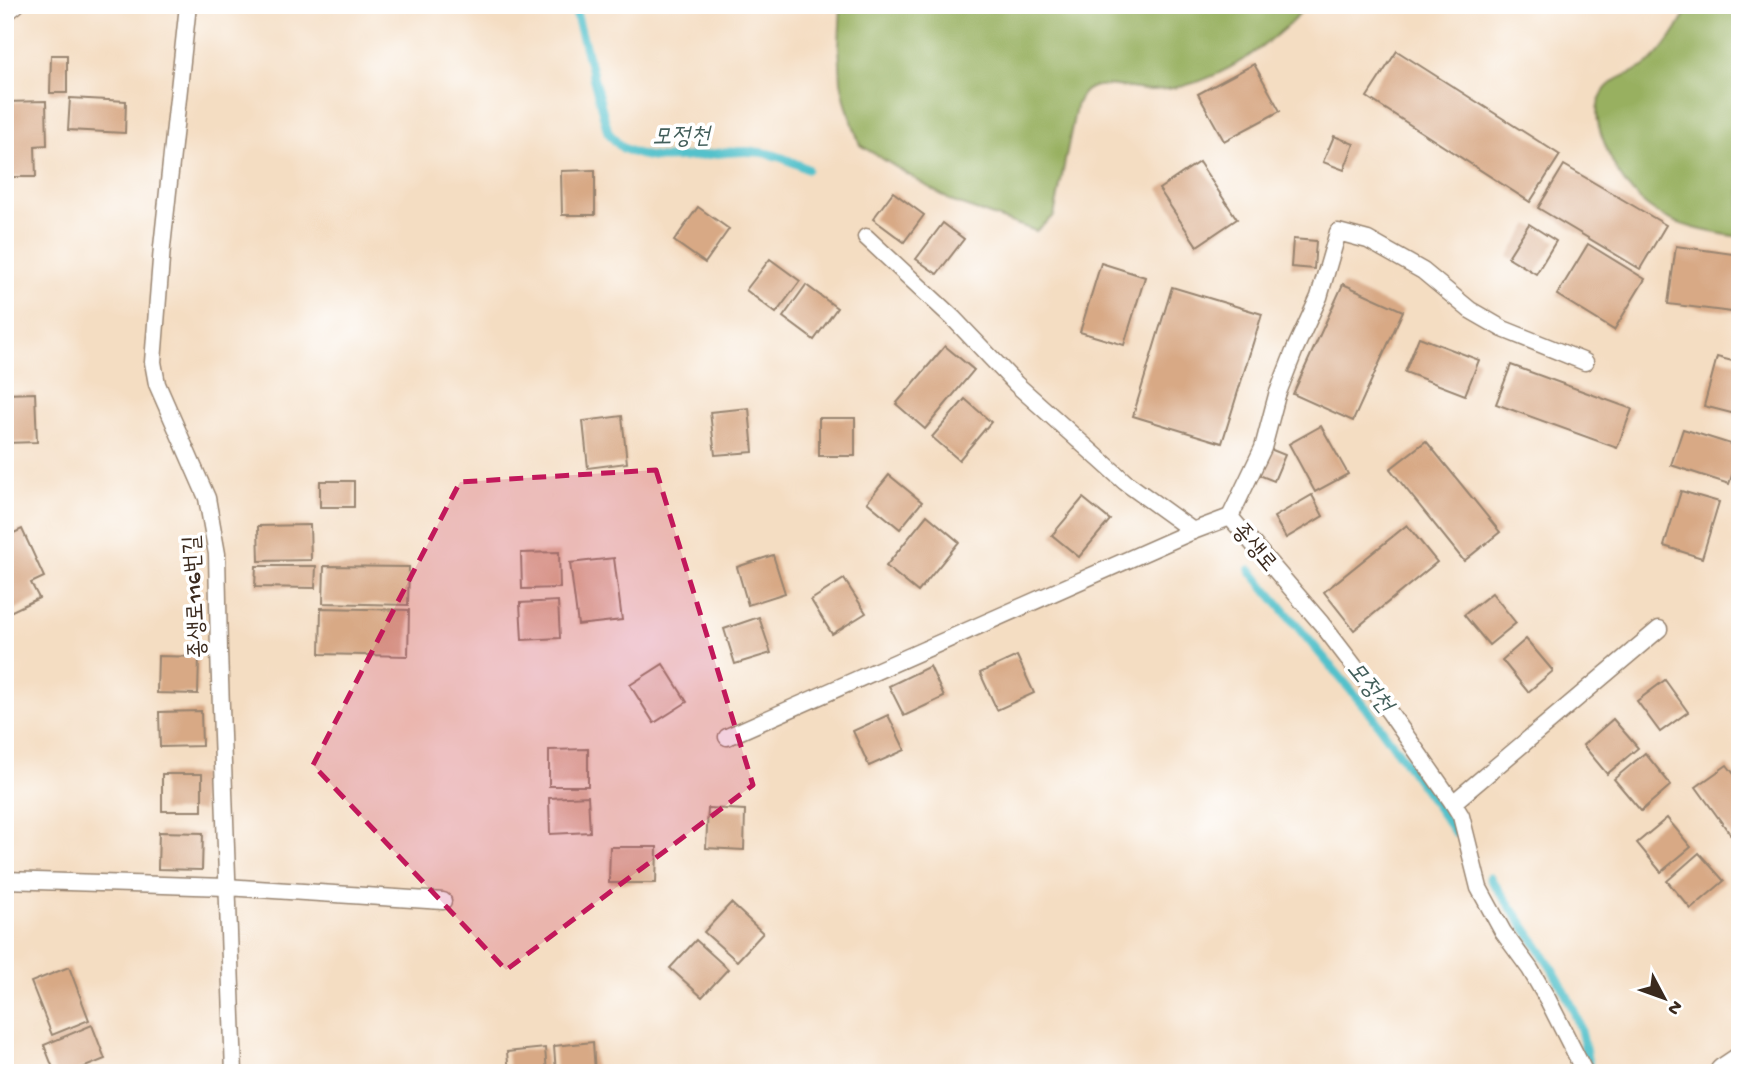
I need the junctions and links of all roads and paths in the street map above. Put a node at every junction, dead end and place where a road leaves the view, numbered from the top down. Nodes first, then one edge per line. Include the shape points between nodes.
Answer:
1 (16, 5) edge
2 (188, 5) edge
3 (5, 14) edge
4 (866, 237) dead end
5 (1585, 362) dead end
6 (1230, 517) junction
7 (1193, 531) junction
8 (1659, 629) dead end
9 (727, 737) dead end
10 (1453, 803) junction
11 (5, 880) edge
12 (226, 887) junction
13 (443, 901) dead end
14 (1740, 1063) edge
15 (234, 1073) edge
16 (1585, 1073) edge
17 (1725, 1073) edge

1 - 3 lane
2 - 12 lane, 종생로116번길 via 153,362 157,384 207,498 217,554
4 - 7 lane via 1016,384 1125,482
5 - 6 lane, 종생로 via 1503,329 1423,271 1368,240 1338,232 1319,297 1277,395 1263,448
6 - 7 lane
6 - 10 lane, 종생로 via 1329,633
7 - 9 lane
8 - 10 lane
10 - 16 lane, 종생로 via 1461,816 1479,888 1548,1000
11 - 12 lane
12 - 13 lane
12 - 15 lane, 종생로116번길
14 - 17 street

